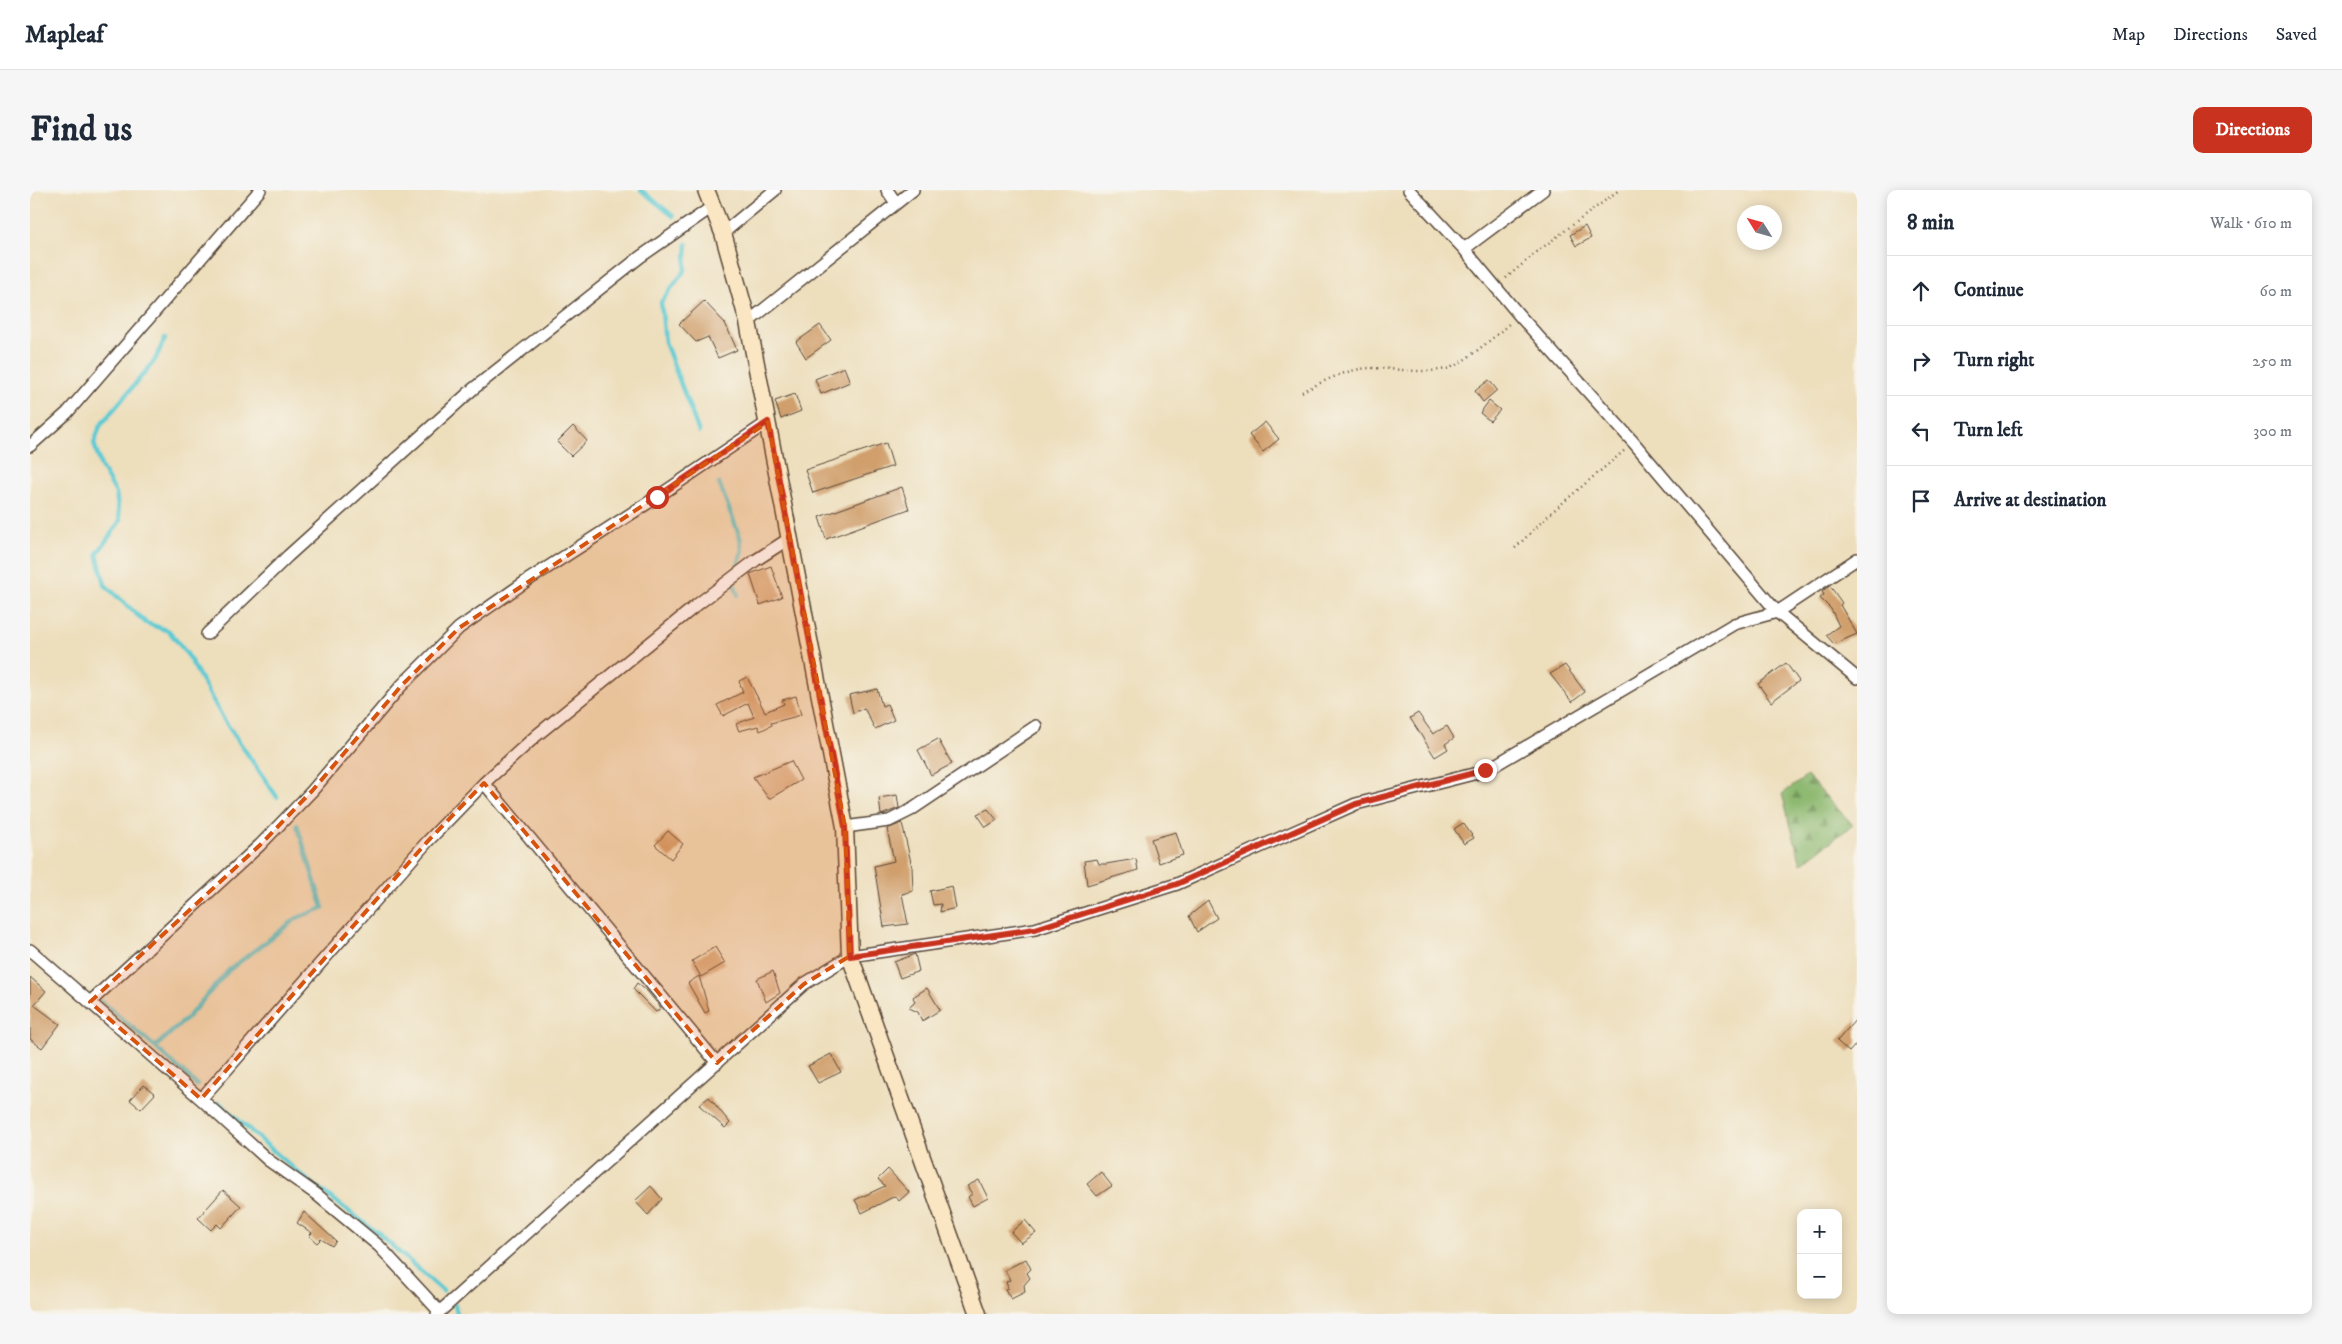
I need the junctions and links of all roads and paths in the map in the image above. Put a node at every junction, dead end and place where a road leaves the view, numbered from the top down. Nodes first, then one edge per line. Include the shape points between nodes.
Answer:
1 (260, 190) edge
2 (706, 190) edge
3 (775, 190) edge
4 (887, 190) edge
5 (913, 190) edge
6 (1409, 190) edge
7 (1543, 190) edge
8 (1619, 190) edge
9 (896, 204) junction
10 (712, 206) junction
11 (723, 233) junction
12 (1464, 249) junction
13 (1494, 287) junction
14 (1519, 315) junction
15 (748, 322) junction
16 (1302, 392) dead end
17 (768, 422) junction
18 (1634, 443) junction
19 (30, 446) edge
20 (790, 538) junction
21 (1515, 548) dead end
22 (1857, 559) edge
23 (1777, 612) junction
24 (208, 634) dead end
25 (1857, 678) edge
26 (1036, 726) dead end
27 (484, 783) junction
28 (845, 827) junction
29 (30, 951) edge
30 (850, 956) junction
31 (90, 1002) junction
32 (716, 1062) junction
33 (201, 1099) junction
34 (438, 1313) edge
35 (978, 1314) edge

1 - 19 street via 67,413
2 - 10 street
3 - 11 street
4 - 9 street
5 - 9 street
6 - 12 street
7 - 12 street
8 - 13 path
9 - 15 street
10 - 11 street
10 - 24 street via 640,257 473,389 288,556
11 - 15 street
12 - 13 street
13 - 14 street
14 - 16 path via 1496,336 1447,369 1394,371 1368,368 1330,378
14 - 18 street
15 - 17 street
17 - 20 street
17 - 31 street via 459,628 401,686 312,792 260,845
18 - 21 path via 1553,510
18 - 23 street
20 - 27 street via 698,604
20 - 28 street
22 - 23 street
23 - 25 street
23 - 30 street via 1734,624 1485,770 1356,804 1177,884 1035,929
26 - 28 street via 911,810 889,821
27 - 32 street
27 - 33 street via 427,842
28 - 30 street
29 - 31 street
30 - 32 street via 804,984
30 - 35 street
31 - 33 street
32 - 34 street
33 - 34 street via 268,1160 316,1194 379,1246

